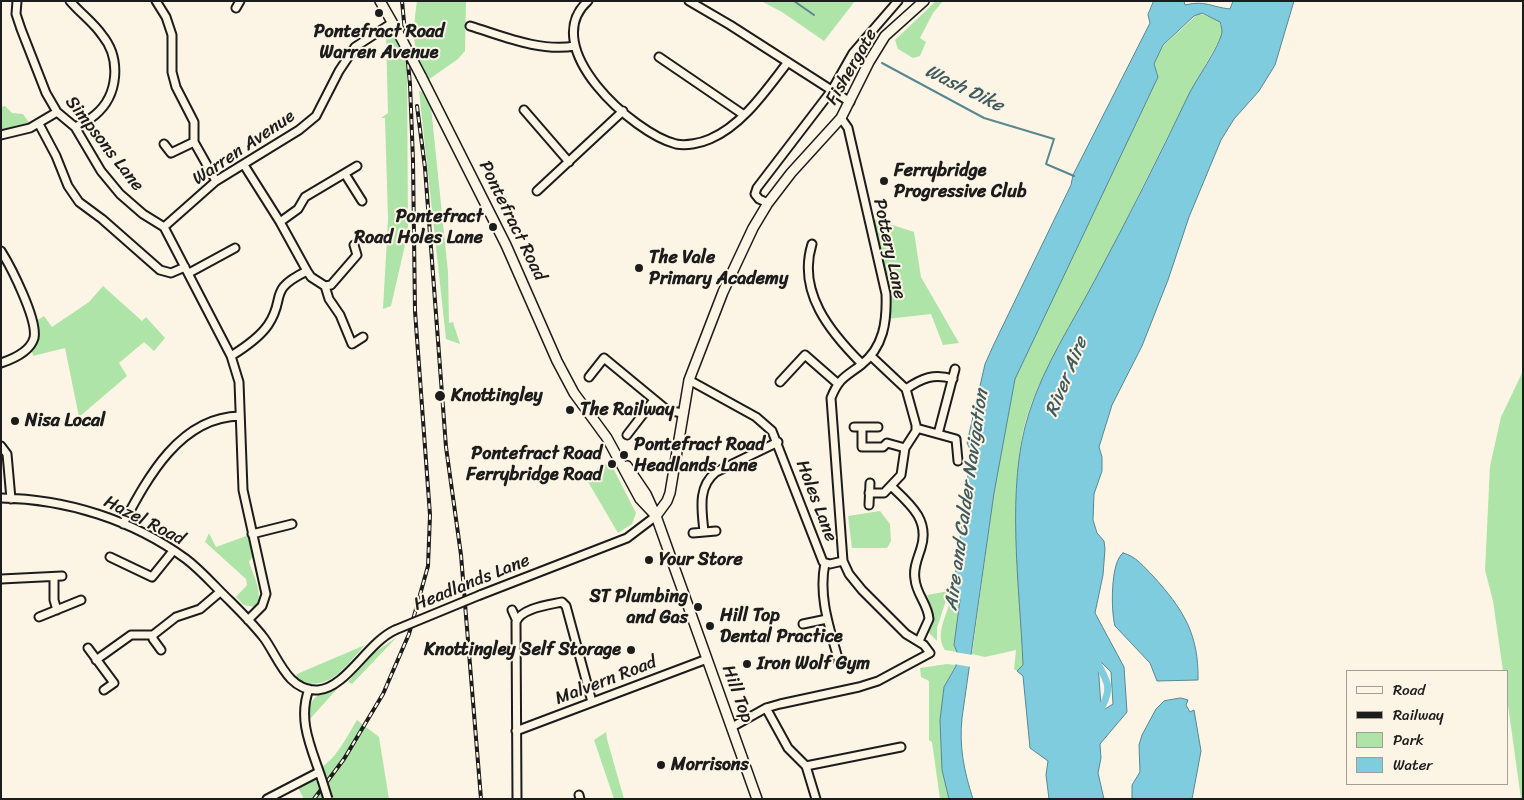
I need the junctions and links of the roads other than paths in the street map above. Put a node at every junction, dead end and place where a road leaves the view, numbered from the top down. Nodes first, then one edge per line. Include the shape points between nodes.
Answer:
1 (17, 1) edge
2 (70, 1) edge
3 (156, 1) edge
4 (240, 1) edge
5 (380, 1) edge
6 (688, 1) edge
7 (898, 1) edge
8 (924, 1) edge
9 (584, 2) edge
10 (236, 8) dead end
11 (392, 23) junction
12 (470, 26) dead end
13 (574, 46) junction
14 (659, 57) dead end
15 (788, 62) junction
16 (832, 90) junction
17 (850, 102) junction
18 (524, 110) dead end
19 (624, 111) junction
20 (57, 112) junction
21 (744, 115) junction
22 (841, 118) junction
23 (39, 124) junction
24 (75, 128) junction
25 (1, 135) edge
26 (194, 142) junction
27 (164, 144) dead end
28 (569, 162) junction
29 (244, 165) junction
30 (357, 166) dead end
31 (345, 174) junction
32 (216, 181) junction
33 (537, 191) dead end
34 (362, 200) dead end
35 (768, 203) junction
36 (280, 222) junction
37 (164, 227) junction
38 (812, 244) dead end
39 (354, 245) dead end
40 (235, 248) dead end
41 (1, 251) edge
42 (187, 270) junction
43 (307, 271) junction
44 (325, 286) junction
45 (363, 337) dead end
46 (232, 356) junction
47 (871, 356) junction
48 (1, 363) edge
49 (862, 364) junction
50 (955, 369) dead end
51 (589, 377) dead end
52 (953, 379) junction
53 (689, 380) junction
54 (780, 382) dead end
55 (837, 383) junction
56 (906, 389) junction
57 (654, 400) junction
58 (682, 413) junction
59 (240, 416) junction
60 (854, 427) dead end
61 (862, 427) junction
62 (878, 427) dead end
63 (916, 428) junction
64 (627, 434) dead end
65 (938, 434) junction
66 (778, 442) junction
67 (1, 446) edge
68 (905, 448) junction
69 (958, 461) dead end
70 (870, 482) dead end
71 (892, 486) junction
72 (869, 493) junction
73 (1, 498) edge
74 (11, 499) junction
75 (869, 505) dead end
76 (656, 516) junction
77 (123, 524) junction
78 (292, 524) dead end
79 (716, 531) dead end
80 (704, 532) junction
81 (693, 533) dead end
82 (252, 534) junction
83 (173, 551) junction
84 (110, 557) dead end
85 (843, 560) junction
86 (825, 563) junction
87 (1, 579) edge
88 (220, 592) junction
89 (81, 600) dead end
90 (57, 610) junction
91 (512, 610) dead end
92 (39, 617) dead end
93 (827, 619) junction
94 (248, 620) junction
95 (516, 621) junction
96 (803, 624) dead end
97 (153, 635) junction
98 (919, 641) junction
99 (88, 648) dead end
100 (161, 650) dead end
101 (707, 659) junction
102 (96, 660) junction
103 (839, 662) dead end
104 (309, 689) junction
105 (104, 690) dead end
106 (592, 702) junction
107 (766, 708) junction
108 (732, 728) junction
109 (516, 731) junction
110 (901, 747) dead end
111 (806, 766) junction
112 (319, 772) junction
113 (266, 799) edge
114 (328, 799) edge
115 (518, 799) edge
116 (757, 799) edge
117 (816, 799) edge

1 - 20 street, Simpsons Lane via 16,14 41,83
2 - 24 street via 109,44 115,70 115,84 108,101 95,115
3 - 26 street via 172,35 172,72 194,122
4 - 10 street
5 - 11 main road, Pontefract Road
6 - 15 street
7 - 16 street, Fishergate via 853,53
8 - 17 main road, Fishergate via 885,36
9 - 13 street via 574,25
11 - 29 street, Warren Avenue via 356,47 339,71 316,116
11 - 76 main road, Pontefract Road, bridge via 506,245 574,393 615,453 640,499
12 - 13 street via 550,47
13 - 19 street via 596,86
14 - 21 street
15 - 16 street
15 - 21 street
16 - 17 street
16 - 35 street, Fishergate via 757,188 755,194 759,200
17 - 22 main road, Fishergate
18 - 28 street
19 - 21 street via 645,128 678,144 708,140
19 - 28 street
20 - 23 street
20 - 24 street, Simpsons Lane
22 - 35 main road, Fishergate
22 - 47 street, Pottery Lane via 848,128 886,294 887,319
23 - 25 street
23 - 42 street via 79,202 160,270 171,273
24 - 37 street, Simpsons Lane via 101,171 120,194
26 - 27 street via 171,153
26 - 32 street
28 - 33 street
29 - 32 street, Warren Avenue
29 - 36 street
30 - 31 street
31 - 34 street
31 - 36 street via 305,197 298,208
32 - 37 street, Warren Avenue
35 - 53 main road, Fishergate via 723,292
36 - 43 street
37 - 42 street, Simpsons Lane
38 - 49 street via 807,272 817,304 832,330
39 - 44 street via 357,255 340,272 338,280
40 - 42 street
41 - 48 street via 22,293 34,337 29,348
42 - 46 street, Simpsons Lane
43 - 44 street
43 - 46 street via 281,287 268,324
44 - 45 street via 352,344
46 - 59 street, Simpsons Lane via 239,382
47 - 49 street, Pottery Lane
47 - 56 street
49 - 55 street, Pottery Lane
50 - 52 street
51 - 57 street via 604,358
52 - 56 street via 936,375
52 - 65 street
53 - 58 main road, Fishergate
53 - 66 street, Holes Lane via 756,417 772,431
54 - 55 street via 805,356
55 - 85 street via 831,398
56 - 63 street
57 - 58 street via 667,410
57 - 64 street
58 - 76 main road, Fishergate via 670,493
59 - 77 street via 204,424 179,443 160,462
59 - 82 street, Simpsons Lane via 242,478
60 - 61 street
61 - 62 street
61 - 68 street via 862,446 883,447 887,443
63 - 65 street
63 - 68 street
65 - 69 street via 956,439
66 - 80 street via 708,478 702,501
66 - 86 street, Holes Lane
67 - 74 street via 7,454
68 - 71 street via 900,475
70 - 72 street
71 - 72 street via 884,493
71 - 98 street via 917,510 922,522 923,544 914,577 929,619
72 - 75 street
73 - 74 street, Hazel Road
74 - 77 street, Hazel Road via 82,508
76 - 101 main road, Hill Top
76 - 104 street, Headlands Lane, bridge via 627,538 395,630 370,648 341,680 324,689
77 - 83 street, Hazel Road
78 - 82 street
79 - 80 street
80 - 81 street
82 - 94 street, Simpsons Lane via 266,597
83 - 84 street via 152,577
83 - 88 street, Hazel Road
85 - 86 street, Holes Lane
85 - 98 street, Holes Lane via 862,590 906,634
86 - 93 street
87 - 90 street via 58,577 54,600
88 - 94 street, Hazel Road
88 - 97 street via 200,610 176,617
89 - 90 street
90 - 92 street
91 - 95 street
93 - 96 street
93 - 103 street
94 - 104 street, Hazel Road via 266,640 288,676
95 - 106 street via 526,612 562,602 568,609
95 - 109 street
97 - 100 street
97 - 102 street via 131,635
98 - 107 street, Holes Lane via 930,653 878,681
99 - 102 street
101 - 106 street, Malvern Road
101 - 108 main road, Hill Top
102 - 105 street via 114,683
104 - 112 street via 304,709 305,731
106 - 109 street, Malvern Road
107 - 108 street
107 - 111 street via 788,748
108 - 116 main road, Hill Top
109 - 115 street
110 - 111 street
111 - 117 street
112 - 113 street
112 - 114 street, bridge

